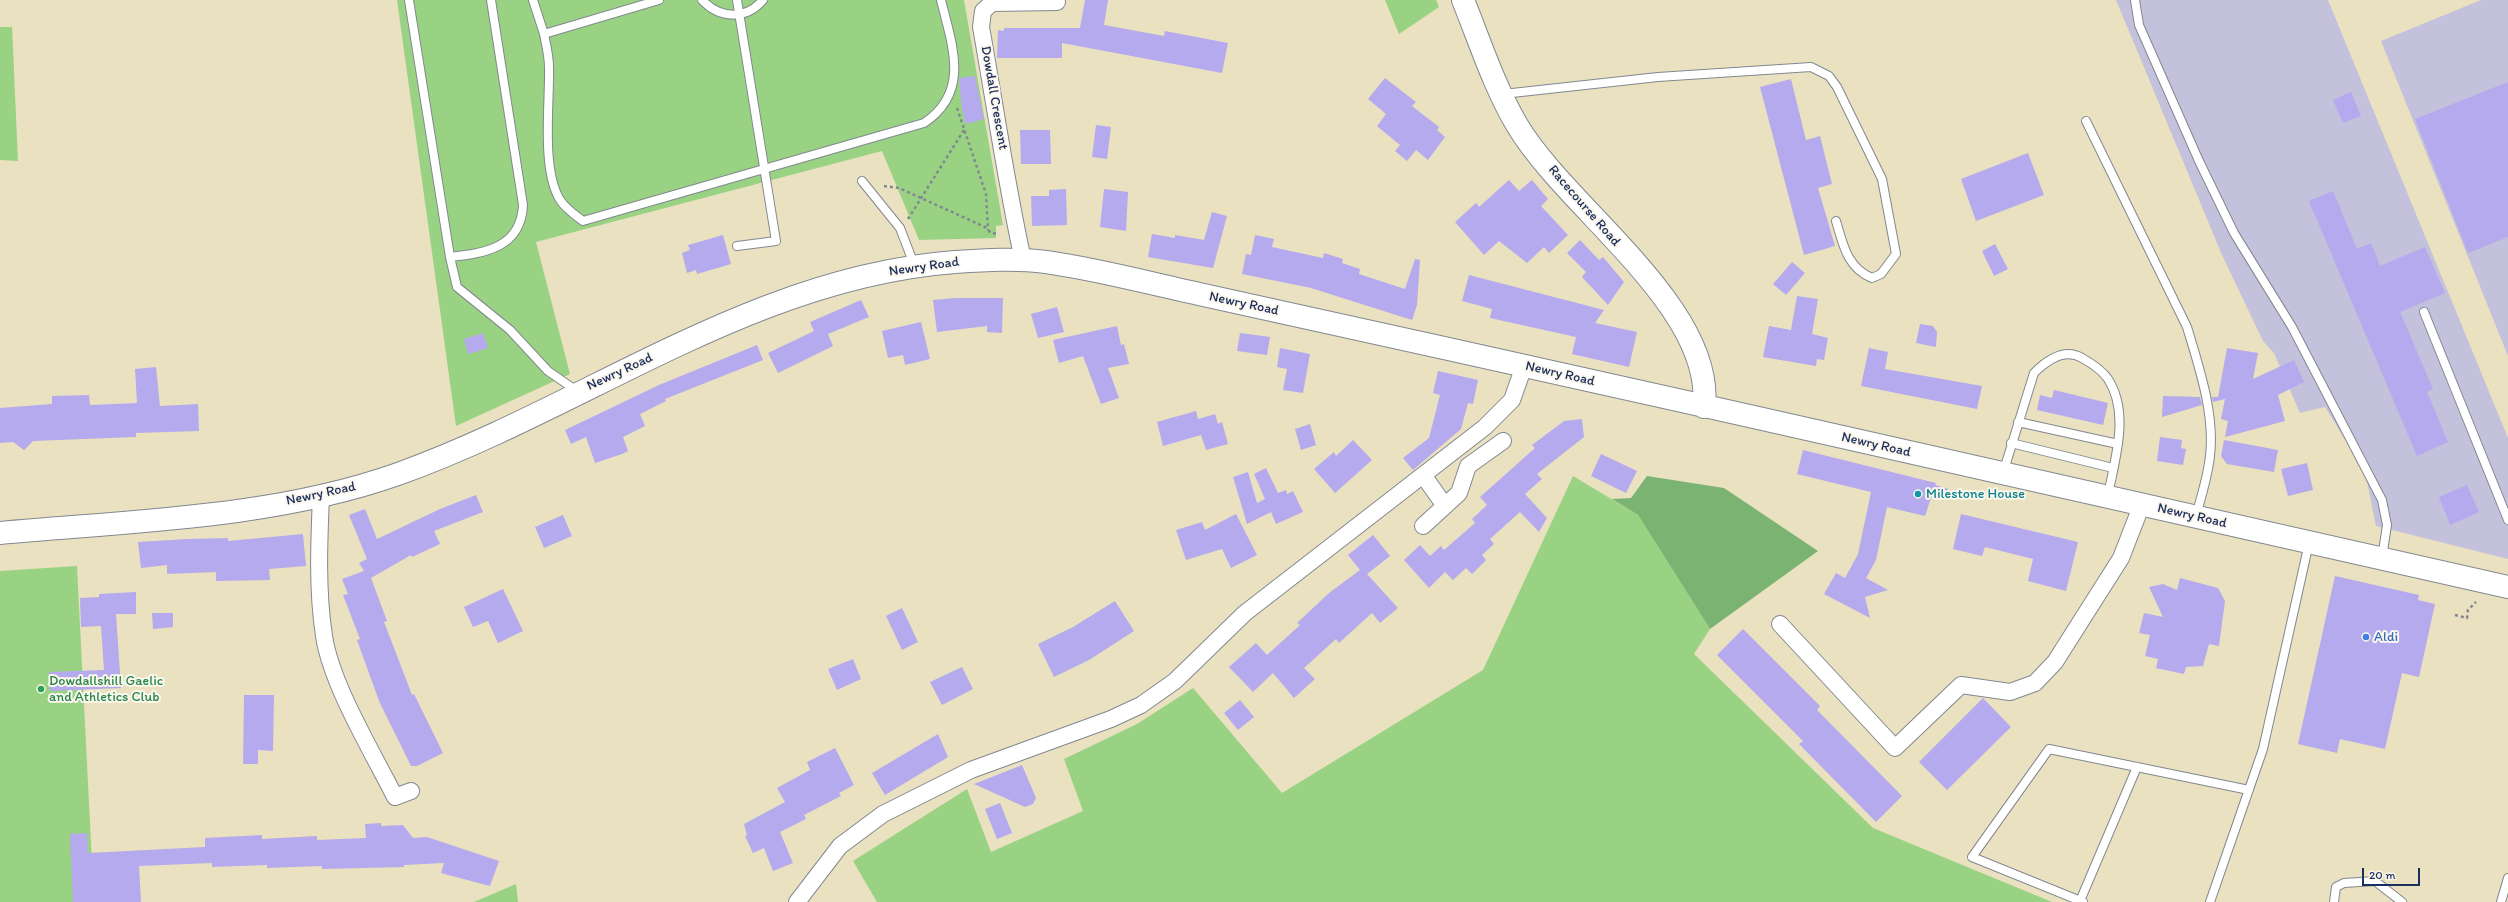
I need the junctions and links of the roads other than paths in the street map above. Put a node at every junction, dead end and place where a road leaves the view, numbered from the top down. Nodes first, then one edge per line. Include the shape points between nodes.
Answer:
1 (409, 0) edge
2 (491, 0) edge
3 (533, 0) edge
4 (659, 0) edge
5 (702, 0) edge
6 (737, 0) edge
7 (763, 0) edge
8 (941, 0) edge
9 (1463, 0) edge
10 (2135, 0) edge
11 (1057, 2) dead end
12 (739, 15) junction
13 (544, 34) junction
14 (1502, 94) junction
15 (2086, 121) dead end
16 (764, 170) junction
17 (862, 181) dead end
18 (1836, 221) dead end
19 (737, 246) dead end
20 (450, 257) junction
21 (1023, 260) junction
22 (915, 268) junction
23 (2424, 312) dead end
24 (1524, 366) junction
25 (578, 392) junction
26 (1704, 407) junction
27 (2018, 422) junction
28 (1503, 441) dead end
29 (2011, 443) junction
30 (2118, 444) junction
31 (2113, 468) junction
32 (2002, 473) junction
33 (1423, 475) junction
34 (321, 496) junction
35 (2108, 497) junction
36 (2142, 504) junction
37 (1445, 506) junction
38 (2196, 517) junction
39 (2508, 520) edge
40 (1423, 526) dead end
41 (0, 533) edge
42 (2309, 542) junction
43 (2382, 559) junction
44 (2507, 585) edge
45 (1780, 624) dead end
46 (2137, 767) junction
47 (2249, 790) junction
48 (411, 791) dead end
49 (2508, 878) edge
50 (2081, 901) edge
51 (797, 902) edge
52 (2210, 902) edge
53 (2334, 902) edge
54 (2402, 902) edge
55 (2501, 902) edge

1 - 20 lane
2 - 20 lane via 523,205 522,219 517,230 498,247 484,253
3 - 13 lane
4 - 13 lane
5 - 12 lane via 718,12
6 - 12 lane
7 - 12 lane via 750,12
8 - 16 lane via 956,67 951,92 935,116 924,124
9 - 14 main road, Racecourse Road
10 - 43 lane via 2139,25 2227,219 2292,327 2382,500 2387,525
11 - 21 street, Dowdall Crescent via 992,3 983,11 981,27 1003,149 1009,199
12 - 16 lane
13 - 16 lane via 549,66 547,132 552,172 560,200 583,221
14 - 18 lane via 1658,77 1811,67 1829,76 1837,88 1882,179 1896,254 1881,274 1872,278 1861,274 1850,262
14 - 26 main road, Racecourse Road via 1517,125 1562,185 1655,285 1681,320 1696,351 1703,375 1706,391
15 - 38 lane via 2187,327 2196,357 2208,416 2210,456
16 - 19 lane via 776,241
17 - 22 lane via 900,228
20 - 25 lane via 457,287 510,330 548,371
21 - 22 main road, Newry Road via 951,262
21 - 24 main road, Newry Road via 1075,267
22 - 25 main road, Newry Road via 810,290 743,316
23 - 39 lane
24 - 26 main road, Newry Road
24 - 33 street via 1512,400 1485,428
25 - 34 main road, Newry Road via 482,440 398,474
26 - 32 main road, Newry Road
27 - 29 lane
27 - 30 lane
27 - 30 lane via 2034,373 2044,362 2066,354 2079,356 2094,365 2108,379 2119,415
28 - 37 street via 1468,466 1459,493
29 - 31 lane
29 - 32 lane
30 - 31 lane
31 - 35 lane
32 - 35 main road, Newry Road
33 - 37 street
33 - 51 street via 1246,613 1175,680 1141,706 971,770 883,814 840,846
34 - 41 main road, Newry Road via 147,520
34 - 48 street via 319,547 324,637 337,680 395,797
35 - 36 main road, Newry Road
36 - 38 main road, Newry Road
36 - 45 street via 2121,558 2055,662 2035,683 2010,692 1961,686 1895,748
37 - 40 street
38 - 42 main road, Newry Road
42 - 43 main road, Newry Road
42 - 47 lane via 2263,749
43 - 44 main road, Newry Road
46 - 47 lane
46 - 50 lane
46 - 50 lane via 2049,749 1972,857
47 - 52 lane
49 - 55 lane
53 - 54 lane via 2336,887 2344,883 2375,881

